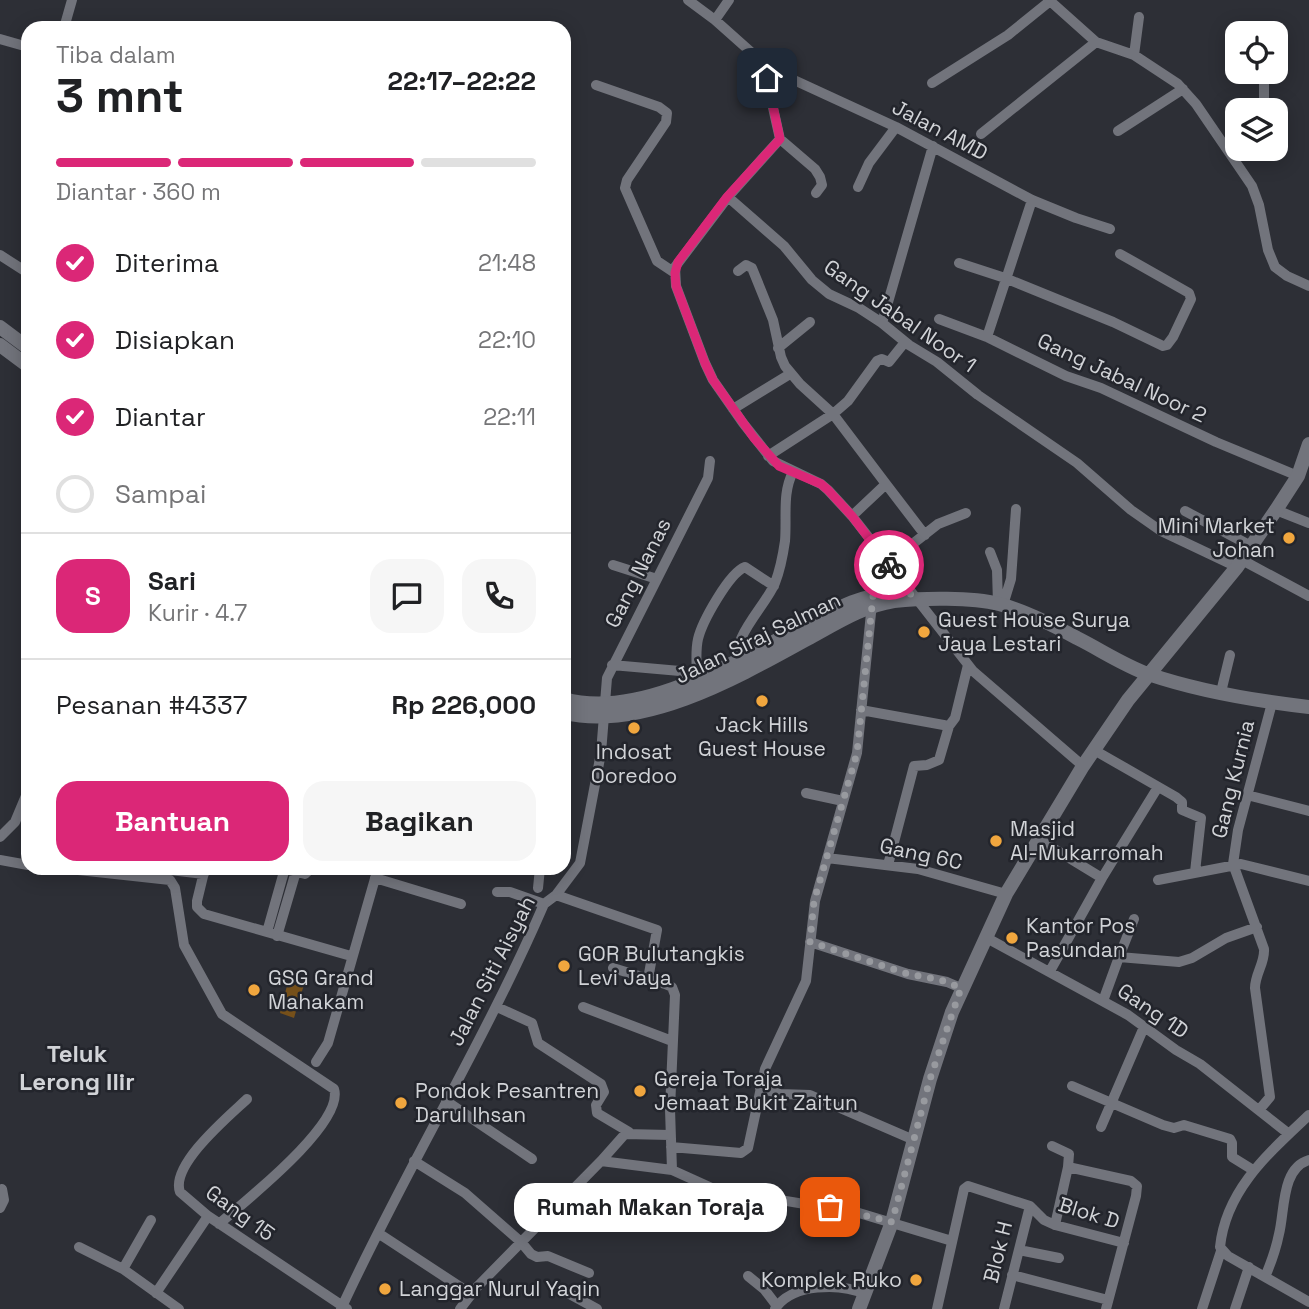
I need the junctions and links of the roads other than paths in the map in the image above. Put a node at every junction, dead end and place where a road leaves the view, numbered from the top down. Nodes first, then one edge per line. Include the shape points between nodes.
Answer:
1 (72, 0) edge
2 (688, 0) edge
3 (729, 0) edge
4 (1049, 1) edge
5 (1139, 17) dead end
6 (715, 20) junction
7 (66, 21) edge
8 (0, 39) edge
9 (1096, 42) junction
10 (21, 45) edge
11 (1134, 55) junction
12 (770, 69) junction
13 (932, 83) dead end
14 (596, 85) dead end
15 (1183, 89) junction
16 (896, 127) junction
17 (1118, 131) dead end
18 (981, 134) dead end
19 (780, 139) junction
20 (1225, 141) edge
21 (933, 146) junction
22 (1239, 161) edge
23 (858, 187) dead end
24 (816, 193) dead end
25 (727, 197) junction
26 (1032, 200) junction
27 (1111, 229) dead end
28 (1119, 254) dead end
29 (0, 255) edge
30 (959, 263) dead end
31 (21, 268) edge
32 (738, 271) dead end
33 (675, 273) junction
34 (1005, 278) junction
35 (1309, 286) edge
36 (939, 319) dead end
37 (810, 322) dead end
38 (882, 323) junction
39 (0, 327) edge
40 (987, 337) junction
41 (905, 342) junction
42 (21, 343) edge
43 (0, 345) edge
44 (778, 348) junction
45 (21, 361) edge
46 (790, 374) junction
47 (733, 386) dead end
48 (722, 394) junction
49 (733, 410) junction
50 (833, 414) junction
51 (1309, 449) edge
52 (768, 456) junction
53 (710, 461) dead end
54 (793, 472) junction
55 (1298, 476) junction
56 (886, 484) junction
57 (1016, 509) dead end
58 (1276, 510) junction
59 (1185, 511) dead end
60 (966, 513) dead end
61 (852, 516) junction
62 (1309, 523) edge
63 (925, 535) junction
64 (1251, 546) junction
65 (990, 552) dead end
66 (1239, 563) junction
67 (887, 564) junction
68 (612, 565) dead end
69 (657, 579) junction
70 (774, 586) junction
71 (1309, 596) edge
72 (919, 598) junction
73 (872, 601) junction
74 (1000, 605) junction
75 (1230, 655) dead end
76 (968, 665) junction
77 (612, 666) junction
78 (741, 666) junction
79 (1148, 674) junction
80 (694, 680) junction
81 (1221, 692) junction
82 (571, 701) edge
83 (1272, 703) junction
84 (1309, 707) edge
85 (861, 710) junction
86 (604, 711) junction
87 (571, 713) edge
88 (949, 726) junction
89 (1094, 750) junction
90 (1083, 766) junction
91 (1158, 787) junction
92 (806, 793) dead end
93 (1247, 795) junction
94 (843, 800) junction
95 (21, 808) edge
96 (1309, 811) edge
97 (0, 837) edge
98 (1038, 839) junction
99 (827, 859) junction
100 (0, 860) edge
101 (21, 863) edge
102 (1233, 864) junction
103 (888, 865) junction
104 (1195, 872) junction
105 (124, 875) edge
106 (203, 875) edge
107 (287, 875) edge
108 (376, 875) edge
109 (382, 875) edge
110 (539, 875) edge
111 (1102, 878) junction
112 (1158, 880) dead end
113 (1309, 881) edge
114 (538, 888) dead end
115 (497, 892) dead end
116 (1006, 894) junction
117 (556, 895) junction
118 (461, 904) dead end
119 (544, 904) junction
120 (1134, 919) dead end
121 (1257, 927) junction
122 (272, 934) junction
123 (985, 937) junction
124 (810, 942) junction
125 (351, 956) junction
126 (1119, 957) junction
127 (614, 968) dead end
128 (1050, 971) junction
129 (648, 979) junction
130 (961, 988) junction
131 (1103, 1001) junction
132 (497, 1007) junction
133 (583, 1007) dead end
134 (1144, 1027) junction
135 (672, 1041) junction
136 (316, 1062) dead end
137 (1072, 1086) dead end
138 (760, 1088) junction
139 (247, 1099) dead end
140 (446, 1101) junction
141 (1110, 1103) junction
142 (1259, 1110) junction
143 (1309, 1115) edge
144 (1101, 1127) dead end
145 (629, 1132) junction
146 (1289, 1134) junction
147 (670, 1135) junction
148 (914, 1140) junction
149 (1052, 1146) dead end
150 (671, 1147) junction
151 (532, 1159) dead end
152 (1309, 1160) edge
153 (414, 1161) junction
154 (601, 1161) junction
155 (1068, 1167) junction
156 (672, 1170) junction
157 (1253, 1170) junction
158 (2, 1189) dead end
159 (1030, 1206) junction
160 (0, 1208) edge
161 (208, 1216) junction
162 (151, 1220) dead end
163 (892, 1222) junction
164 (219, 1224) junction
165 (1055, 1225) junction
166 (378, 1233) junction
167 (952, 1241) junction
168 (521, 1242) junction
169 (1124, 1243) junction
170 (79, 1247) dead end
171 (1019, 1250) junction
172 (1221, 1251) junction
173 (1059, 1258) dead end
174 (1249, 1267) junction
175 (123, 1269) junction
176 (589, 1272) dead end
177 (1012, 1275) junction
178 (748, 1276) dead end
179 (1265, 1277) junction
180 (566, 1292) dead end
181 (156, 1293) junction
182 (471, 1294) junction
183 (865, 1294) junction
184 (1309, 1302) edge
185 (1107, 1305) edge
186 (343, 1308) edge
187 (776, 1308) edge
188 (936, 1308) edge
189 (179, 1309) edge
190 (460, 1309) edge
191 (597, 1309) edge
192 (859, 1309) edge
193 (1004, 1309) edge
194 (1202, 1309) edge
195 (1234, 1309) edge

1 - 7 street
2 - 6 street, Jalan AMD
3 - 6 street
4 - 9 street
4 - 13 street via 1008,35
5 - 11 street
6 - 12 street, Jalan AMD
8 - 10 street
9 - 11 street
9 - 18 street
11 - 15 street via 1174,78
12 - 16 street, Jalan AMD
12 - 19 street via 768,81
14 - 33 street via 667,113 666,122 625,188 657,261
15 - 17 street
15 - 20 street
16 - 21 street, Jalan AMD
16 - 23 street via 869,163
19 - 24 street via 817,172 822,184
19 - 25 street
21 - 26 street, Jalan AMD
21 - 38 street
22 - 35 street via 1256,194 1275,267
25 - 33 street via 678,262
25 - 38 street, Gang Jabal Noor 1 via 784,246 819,286
26 - 27 street, Jalan AMD
26 - 34 street
28 - 34 street via 1189,293 1191,299 1167,345
29 - 31 street
30 - 34 street
32 - 44 street via 746,265 752,268 773,320
33 - 48 street via 679,297
34 - 40 street
36 - 40 street, Gang Jabal Noor 2
37 - 44 street
38 - 41 street, Gang Jabal Noor 1
39 - 42 street
40 - 55 street, Gang Jabal Noor 2
41 - 50 street via 888,362 877,361
41 - 66 street, Gang Jabal Noor 1 via 1062,452 1161,531
43 - 45 street
44 - 46 street
46 - 49 street
46 - 50 street
47 - 48 street
48 - 49 street
49 - 52 street
50 - 52 street
50 - 56 street
51 - 55 street
52 - 54 street
53 - 69 street, Gang Nanas via 708,478
54 - 61 street via 821,484
54 - 70 street via 787,484 785,542
55 - 58 street
56 - 61 street
56 - 63 street
57 - 74 street via 1009,587
58 - 62 street
58 - 64 street
59 - 64 street
60 - 63 street via 947,519
61 - 67 street
63 - 67 street
64 - 66 street
65 - 74 street via 997,570
66 - 71 street, Gang Jabal Noor 1
66 - 79 street
67 - 72 street
68 - 69 street
69 - 77 street, Gang Nanas
70 - 78 street via 738,645
70 - 80 street via 745,568 734,575 698,639
72 - 73 street, Jalan Siraj Salman
72 - 74 street, Jalan Siraj Salman
72 - 76 street
73 - 78 street, Jalan Siraj Salman via 847,604
73 - 85 street
74 - 79 street, Jalan Siraj Salman
75 - 81 street
76 - 88 street
76 - 90 street
77 - 80 street via 680,671
77 - 86 street, Gang Nanas via 604,685
78 - 80 street, Jalan Siraj Salman
78 - 86 street, Jalan Siraj Salman via 687,697 653,709 632,715
79 - 81 street, Jalan Siraj Salman
79 - 89 street
80 - 86 street, Jalan Siraj Salman
81 - 83 street, Jalan Siraj Salman
82 - 86 street, Jalan Siraj Salman
83 - 84 street, Jalan Siraj Salman
83 - 93 street, Gang Kurnia
85 - 88 street
85 - 94 street via 857,753
86 - 87 street, Jalan Siraj Salman
86 - 117 street, Jalan Siti Aisyah via 597,780 580,863
88 - 103 street via 939,760 914,766
89 - 90 street
89 - 91 street
90 - 98 street
91 - 104 street via 1180,800 1182,810 1201,818
91 - 111 street
92 - 94 street
93 - 96 street
93 - 102 street, Gang Kurnia
94 - 99 street
95 - 97 street
98 - 111 street
98 - 116 street
99 - 103 street, Gang 6C
99 - 124 street via 814,901
100 - 101 street
102 - 104 street
102 - 113 street
102 - 121 street
103 - 116 street, Gang 6C
104 - 112 street
105 - 164 street via 170,880 186,950 222,1014 334,1089 335,1101 312,1140
106 - 122 street via 197,901 200,911
107 - 122 street
108 - 125 street
109 - 118 street
110 - 114 street
111 - 128 street
115 - 119 street
116 - 123 street
117 - 119 street, Jalan Siti Aisyah
117 - 129 street via 657,930
119 - 132 street, Jalan Siti Aisyah
120 - 126 street
121 - 126 street via 1179,962
121 - 142 street via 1264,958 1255,988 1270,1097
122 - 125 street
123 - 128 street, Gang 1D
123 - 130 street
124 - 130 street
124 - 138 street via 804,987
125 - 136 street via 328,1043
126 - 131 street
127 - 129 street
128 - 131 street, Gang 1D
129 - 135 street via 674,991
130 - 148 street
131 - 134 street, Gang 1D
132 - 140 street, Jalan Siti Aisyah
132 - 145 street via 532,1023 538,1043 601,1084 604,1092 597,1113
133 - 135 street
134 - 141 street
134 - 142 street, Gang 1D
135 - 147 street
137 - 141 street
138 - 148 street via 810,1095
138 - 150 street via 746,1152
139 - 161 street, Gang 15 via 202,1144 178,1183 180,1192
140 - 151 street
140 - 153 street, Jalan Siti Aisyah
141 - 144 street
141 - 157 street via 1163,1125 1184,1125 1230,1139 1232,1157
142 - 146 street, Gang 1D
143 - 146 street
145 - 147 street
145 - 154 street
146 - 157 street
147 - 150 street
148 - 163 street
149 - 155 street via 1069,1154
150 - 156 street
152 - 179 street via 1295,1170 1288,1183 1277,1245
153 - 166 street, Jalan Siti Aisyah
153 - 168 street via 465,1193
154 - 156 street
154 - 168 street
155 - 165 street
155 - 169 street via 1135,1184
156 - 163 street via 714,1189
157 - 172 street via 1233,1204
158 - 160 street
159 - 165 street, Blok D
159 - 167 street, Blok D via 968,1186
159 - 171 street, Blok H
161 - 164 street, Gang 15
161 - 181 street
162 - 175 street
163 - 167 street
163 - 183 street
164 - 186 street, Gang 15
165 - 169 street, Blok D
166 - 182 street
166 - 186 street, Jalan Siti Aisyah
167 - 188 street
168 - 176 street via 534,1256 548,1256
168 - 182 street
169 - 185 street
170 - 175 street
171 - 173 street
171 - 177 street, Blok H
172 - 174 street
172 - 194 street
174 - 179 street
174 - 195 street
175 - 181 street
177 - 185 street
177 - 193 street, Blok H
178 - 187 street
179 - 184 street
180 - 191 street
181 - 189 street
182 - 190 street
183 - 187 street via 853,1288 810,1289 784,1299
183 - 192 street

